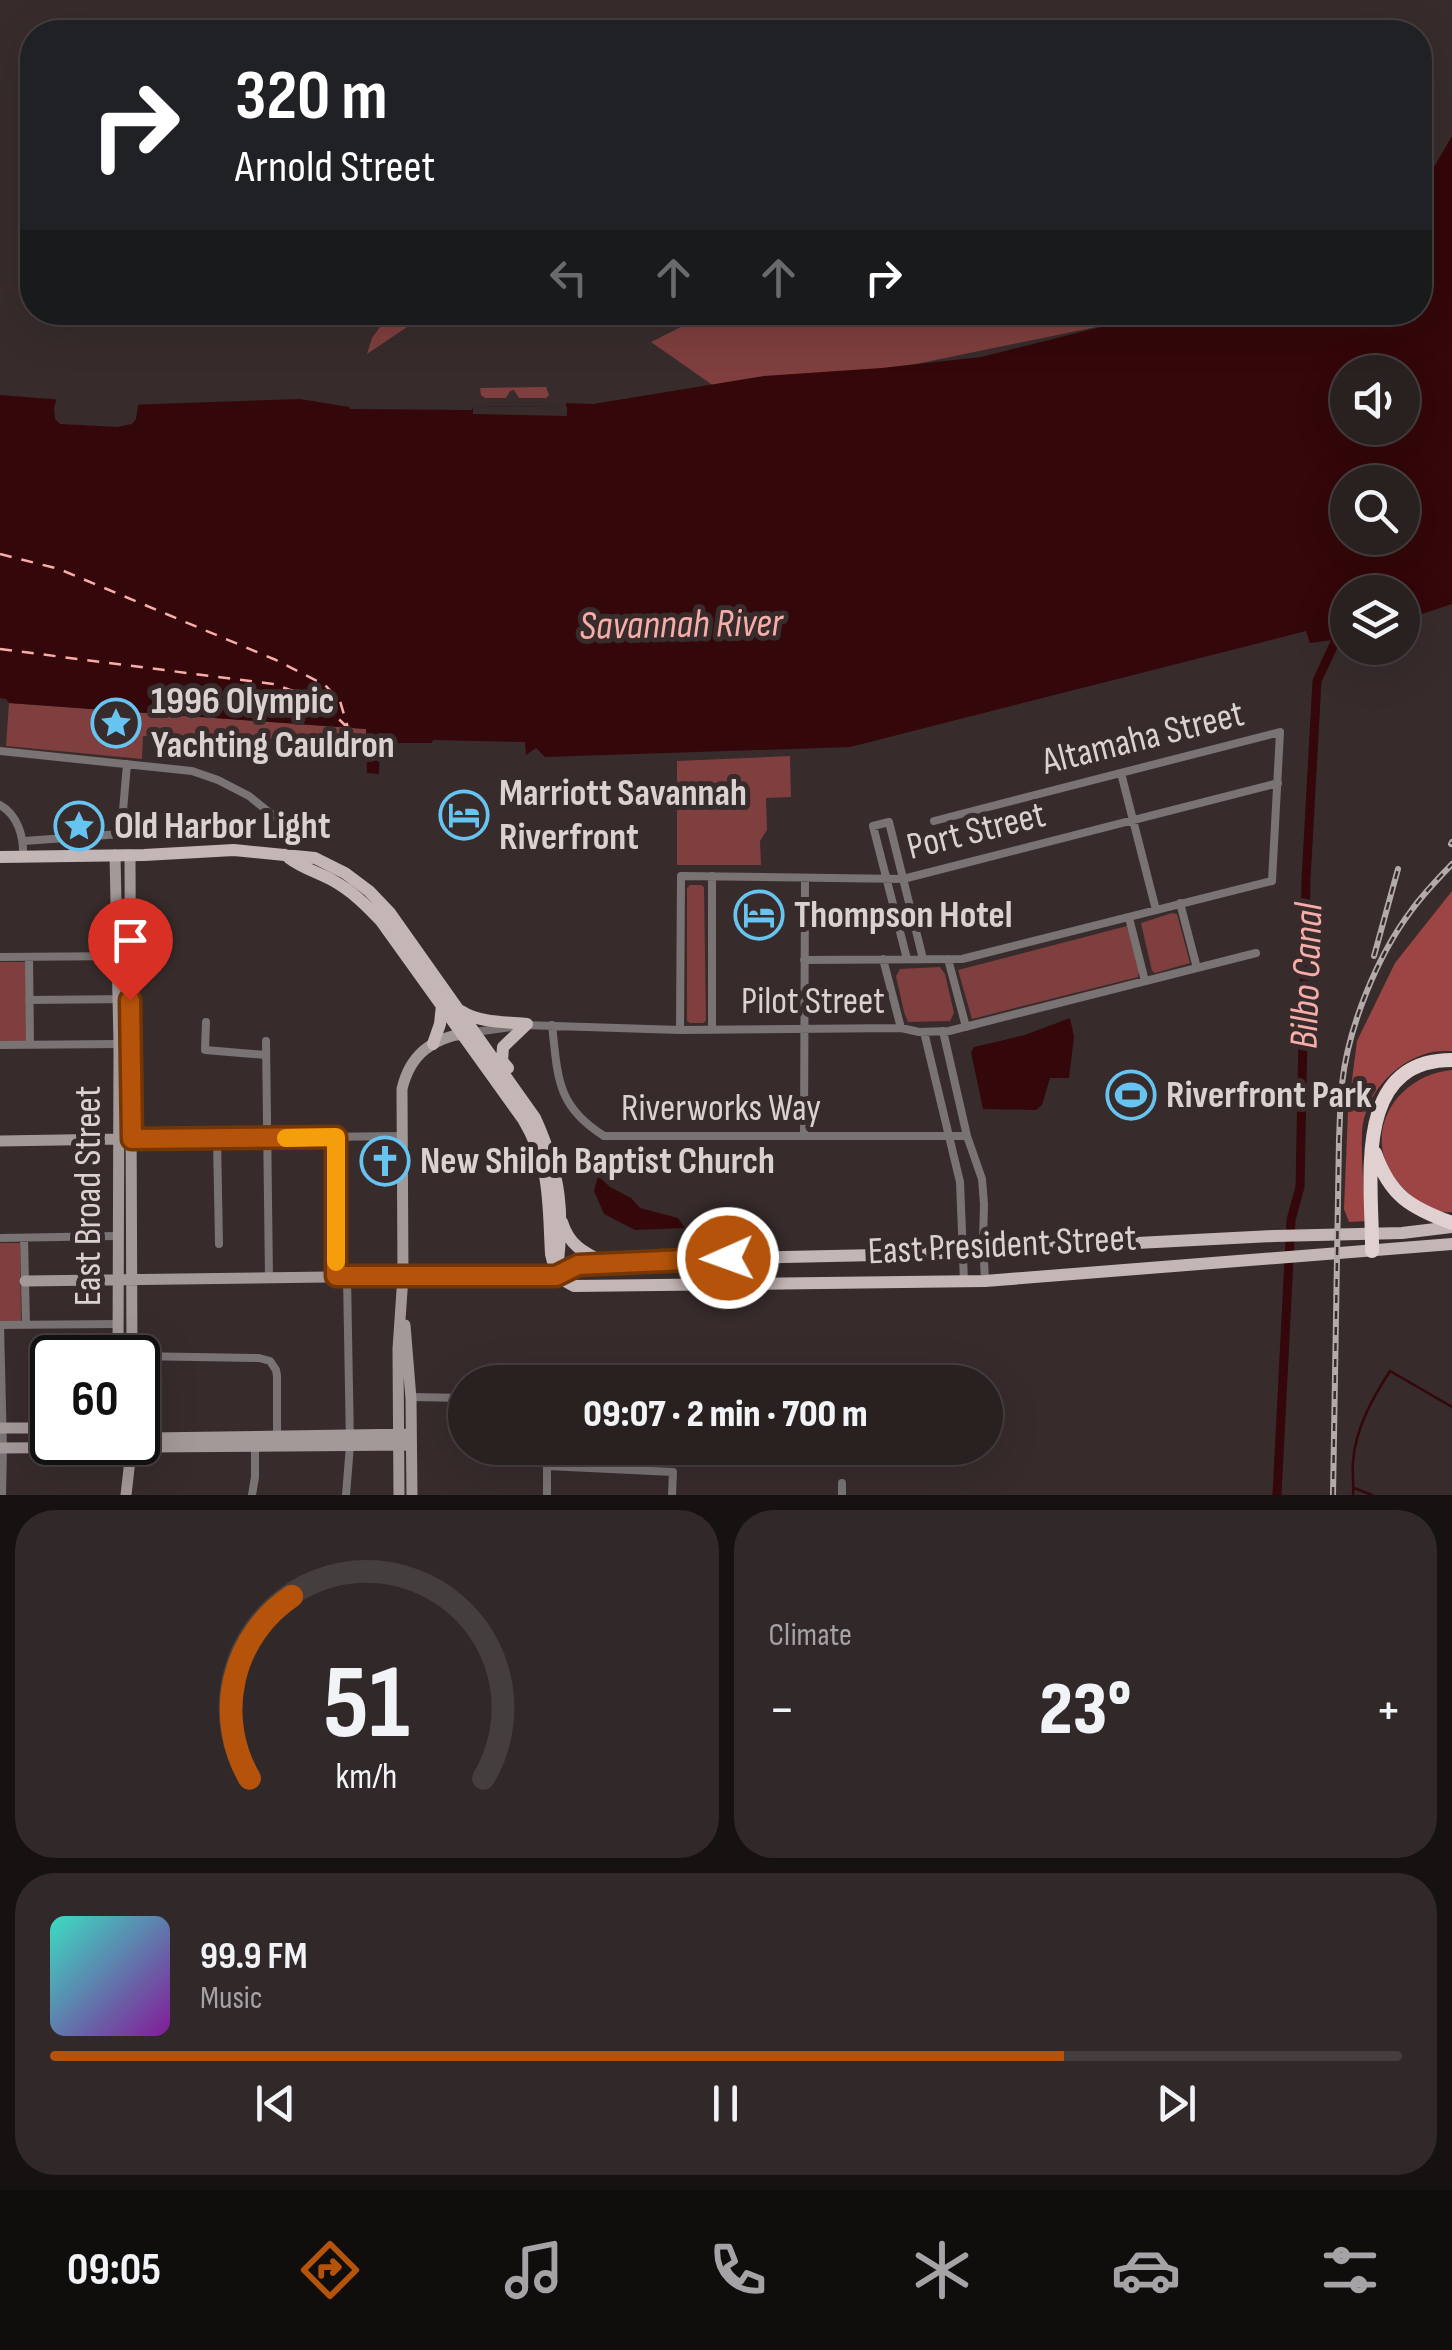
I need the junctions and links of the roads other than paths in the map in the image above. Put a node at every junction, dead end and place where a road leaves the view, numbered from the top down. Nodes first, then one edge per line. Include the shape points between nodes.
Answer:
1 (0, 750) edge
2 (128, 764) junction
3 (1121, 772) junction
4 (1278, 783) junction
5 (0, 805) edge
6 (1133, 819) junction
7 (934, 820) dead end
8 (24, 840) junction
9 (137, 855) junction
10 (115, 856) junction
11 (287, 856) junction
12 (0, 857) edge
13 (22, 857) junction
14 (712, 876) junction
15 (805, 878) junction
16 (886, 878) junction
17 (903, 879) junction
18 (1180, 904) junction
19 (1156, 910) junction
20 (1129, 918) junction
21 (1256, 953) dead end
22 (29, 956) junction
23 (123, 956) junction
24 (0, 957) edge
25 (883, 959) junction
26 (907, 959) junction
27 (923, 959) junction
28 (948, 959) junction
29 (804, 960) junction
30 (1196, 968) junction
31 (1145, 982) junction
32 (124, 999) junction
33 (30, 1000) junction
34 (442, 1005) junction
35 (459, 1010) junction
36 (206, 1022) dead end
37 (527, 1024) junction
38 (552, 1025) junction
39 (966, 1027) junction
40 (804, 1028) junction
41 (902, 1028) junction
42 (712, 1029) junction
43 (680, 1030) junction
44 (924, 1032) junction
45 (943, 1032) junction
46 (469, 1033) junction
47 (266, 1041) dead end
48 (30, 1044) junction
49 (119, 1044) junction
50 (433, 1044) junction
51 (0, 1045) edge
52 (266, 1055) junction
53 (1452, 1060) edge
54 (535, 1118) junction
55 (404, 1136) junction
56 (804, 1136) junction
57 (967, 1136) junction
58 (336, 1137) junction
59 (950, 1137) junction
60 (268, 1138) junction
61 (118, 1139) junction
62 (132, 1139) junction
63 (217, 1139) junction
64 (0, 1141) edge
65 (1371, 1142) junction
66 (562, 1220) junction
67 (1452, 1225) edge
68 (1372, 1234) junction
69 (117, 1236) junction
70 (0, 1238) edge
71 (24, 1238) junction
72 (219, 1244) dead end
73 (1452, 1244) edge
74 (984, 1251) junction
75 (1372, 1251) junction
76 (963, 1252) junction
77 (608, 1264) junction
78 (342, 1276) junction
79 (403, 1276) junction
80 (556, 1276) junction
81 (268, 1278) junction
82 (117, 1279) junction
83 (132, 1279) junction
84 (25, 1281) junction
85 (964, 1281) junction
86 (984, 1281) junction
87 (402, 1314) junction
88 (117, 1324) junction
89 (0, 1325) edge
90 (26, 1325) junction
91 (117, 1335) edge
92 (132, 1335) edge
93 (160, 1357) edge
94 (411, 1397) junction
95 (448, 1398) edge
96 (2, 1428) edge
97 (30, 1428) edge
98 (160, 1438) edge
99 (350, 1440) junction
100 (404, 1440) junction
101 (277, 1441) junction
102 (160, 1444) edge
103 (255, 1446) junction
104 (30, 1447) edge
105 (2, 1448) edge
106 (127, 1465) edge
107 (547, 1466) joint
108 (842, 1483) dead end
109 (2, 1495) edge
110 (125, 1495) edge
111 (252, 1495) edge
112 (346, 1495) edge
113 (399, 1495) edge
114 (412, 1495) edge
115 (547, 1495) edge
116 (672, 1495) edge
117 (842, 1495) edge

1 - 2 street
2 - 8 street via 122,834
2 - 11 street via 192,772 242,791 288,830
3 - 4 street, Altamaha Street via 1280,732
3 - 6 street
3 - 7 street, Altamaha Street
4 - 6 street, Port Street
4 - 18 street, Altamaha Street via 1272,880
5 - 8 street via 10,810
6 - 17 street, Port Street
6 - 19 street
8 - 13 street
9 - 10 main road
9 - 11 main road via 234,850
9 - 23 main road, East Broad Street
10 - 13 main road
10 - 23 main road, East Broad Street
11 - 34 main road via 360,899
11 - 35 main road via 315,858 368,890
12 - 13 main road
14 - 15 street, Port Street
14 - 42 street
14 - 43 street, Port Street via 680,876
15 - 16 street, Port Street
15 - 29 street
16 - 17 street, Port Street
16 - 17 street via 873,826 889,822
16 - 26 street
17 - 27 street
18 - 19 street
18 - 30 street
19 - 20 street
20 - 28 street
20 - 31 street
21 - 30 street, Pilot Street
22 - 23 street
22 - 24 street
22 - 33 street
23 - 32 main road, East Broad Street
25 - 26 street
25 - 29 street
25 - 41 street
26 - 27 street
27 - 28 street
28 - 39 street
29 - 40 street
30 - 31 street, Pilot Street
31 - 39 street, Pilot Street
32 - 33 street
32 - 49 main road, East Broad Street
32 - 62 main road, East Broad Street
33 - 48 street
34 - 46 main road
34 - 50 main road
35 - 37 main road
35 - 46 main road
36 - 52 street via 205,1050
37 - 38 street, Pilot Street
37 - 46 street, Pilot Street
37 - 54 main road via 501,1053
38 - 43 street, Pilot Street
38 - 56 street, Riverworks Way via 565,1100 604,1136
39 - 45 street, Pilot Street
40 - 41 street, Pilot Street
40 - 42 street, Pilot Street
40 - 56 street
41 - 44 street, Pilot Street
42 - 43 street, Pilot Street
44 - 45 street, Pilot Street
44 - 59 street
45 - 57 street
46 - 50 main road
46 - 54 main road
46 - 80 main road via 535,1139 546,1174
47 - 52 street
48 - 49 street
48 - 51 street
49 - 61 main road, East Broad Street
50 - 55 main road via 406,1072
52 - 60 street
53 - 65 highway via 1422,1066 1392,1087
54 - 66 main road via 558,1182
55 - 58 street
55 - 79 main road
56 - 59 street, Riverworks Way
57 - 59 street, Riverworks Way
57 - 74 street via 982,1179
58 - 60 street
58 - 78 street
59 - 76 street
60 - 63 street
60 - 81 street
61 - 62 main road
61 - 64 main road
61 - 69 main road, East Broad Street
62 - 63 street
62 - 83 main road, East Broad Street
63 - 72 street
65 - 67 highway via 1394,1191
65 - 68 highway
66 - 77 main road via 575,1246
66 - 80 main road
67 - 68 main road, East President Street
68 - 74 main road, East President Street
68 - 75 highway
69 - 71 street
69 - 82 main road, East Broad Street
70 - 71 street
71 - 84 street
73 - 75 main road, East President Street
74 - 76 main road, East President Street
74 - 86 street
75 - 86 main road, East President Street
76 - 77 main road, East President Street
76 - 85 street
77 - 80 main road, East President Street via 578,1265
78 - 79 main road, East President Street
78 - 81 main road, East President Street
78 - 99 street
79 - 80 main road, East President Street
79 - 87 main road
80 - 85 main road, East President Street via 574,1286
81 - 83 main road, East President Street
82 - 83 main road, East President Street
82 - 84 main road, East President Street
82 - 88 main road, East Broad Street
83 - 92 main road, East Broad Street
84 - 90 street
85 - 86 main road, East President Street
87 - 94 main road
87 - 100 main road
88 - 90 street
88 - 91 main road, East Broad Street
89 - 90 street
89 - 96 street
93 - 101 street via 270,1361 277,1376
94 - 95 street
94 - 100 main road
96 - 97 main road
96 - 105 street
98 - 101 main road
99 - 100 main road
99 - 101 main road
99 - 112 street
100 - 113 main road
100 - 114 main road
101 - 103 main road
102 - 103 main road
103 - 111 street
104 - 105 main road
105 - 109 street
106 - 110 main road
107 - 115 street
107 - 116 street via 672,1472
108 - 117 street

